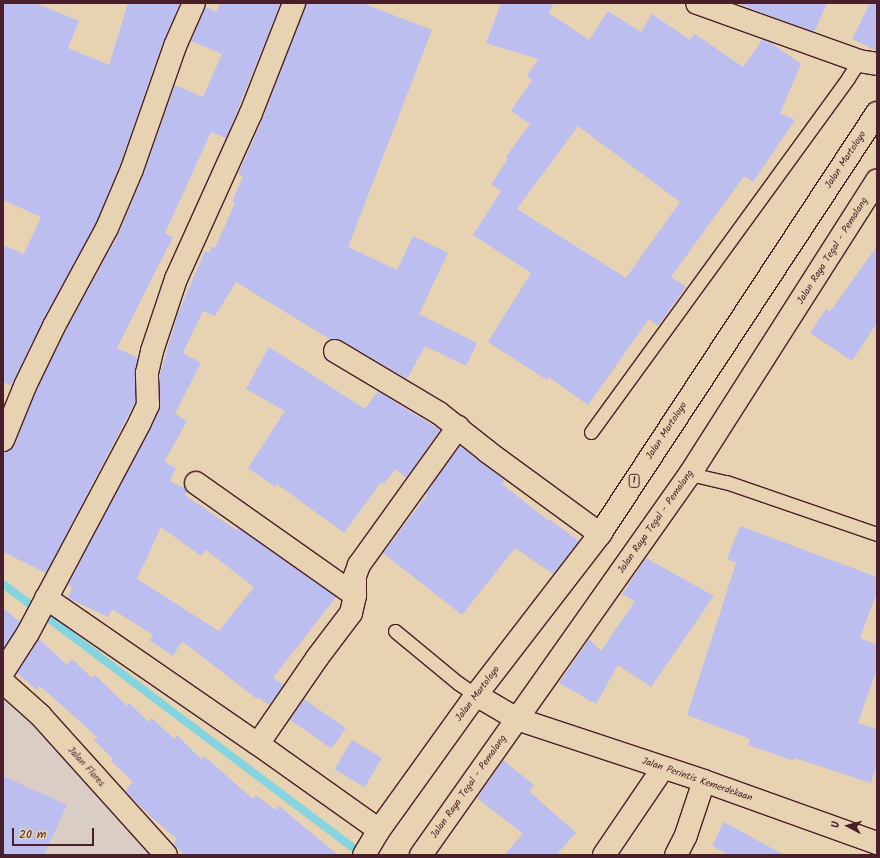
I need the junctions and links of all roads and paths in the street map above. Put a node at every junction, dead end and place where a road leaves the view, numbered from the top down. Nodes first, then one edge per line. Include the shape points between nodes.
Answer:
1 (194, 3) edge
2 (294, 3) edge
3 (697, 3) edge
4 (868, 62) edge
5 (877, 113) edge
6 (877, 181) edge
7 (335, 351) dead end
8 (458, 427) junction
9 (591, 432) dead end
10 (3, 440) edge
11 (690, 474) junction
12 (196, 483) dead end
13 (600, 534) junction
14 (877, 534) edge
15 (355, 595) junction
16 (43, 604) junction
17 (395, 631) dead end
18 (3, 672) edge
19 (3, 682) edge
20 (476, 695) junction
21 (517, 719) junction
22 (258, 744) junction
23 (663, 768) junction
24 (704, 781) junction
25 (373, 841) edge
26 (877, 843) edge
27 (166, 855) edge
28 (421, 855) edge
29 (604, 855) edge
30 (676, 855) edge

1 - 10 main road via 175,46 132,168 112,214 29,379
2 - 16 main road via 251,113 176,279 147,373 148,405
3 - 4 main road
4 - 9 lane via 839,91
5 - 13 main road, Jalan Martoloyo / 1
6 - 11 main road, Jalan Raya Tegal - Pemalang
7 - 8 main road
8 - 13 main road
8 - 15 main road via 359,565 355,576
11 - 14 lane via 726,482
11 - 21 main road, Jalan Raya Tegal - Pemalang
12 - 15 main road
13 - 20 main road, Jalan Martoloyo / 1
15 - 22 main road via 351,613
16 - 18 main road
16 - 22 main road
17 - 20 lane
19 - 27 main road, Jalan Flores via 40,715
20 - 21 main road, Jalan Perintis Kemerdekaan
20 - 25 main road, Jalan Martoloyo / 1
21 - 23 main road, Jalan Perintis Kemerdekaan
21 - 28 main road, Jalan Raya Tegal - Pemalang
22 - 25 main road
23 - 24 main road, Jalan Perintis Kemerdekaan
23 - 29 main road
24 - 26 main road, Jalan Perintis Kemerdekaan
24 - 30 main road via 686,835

